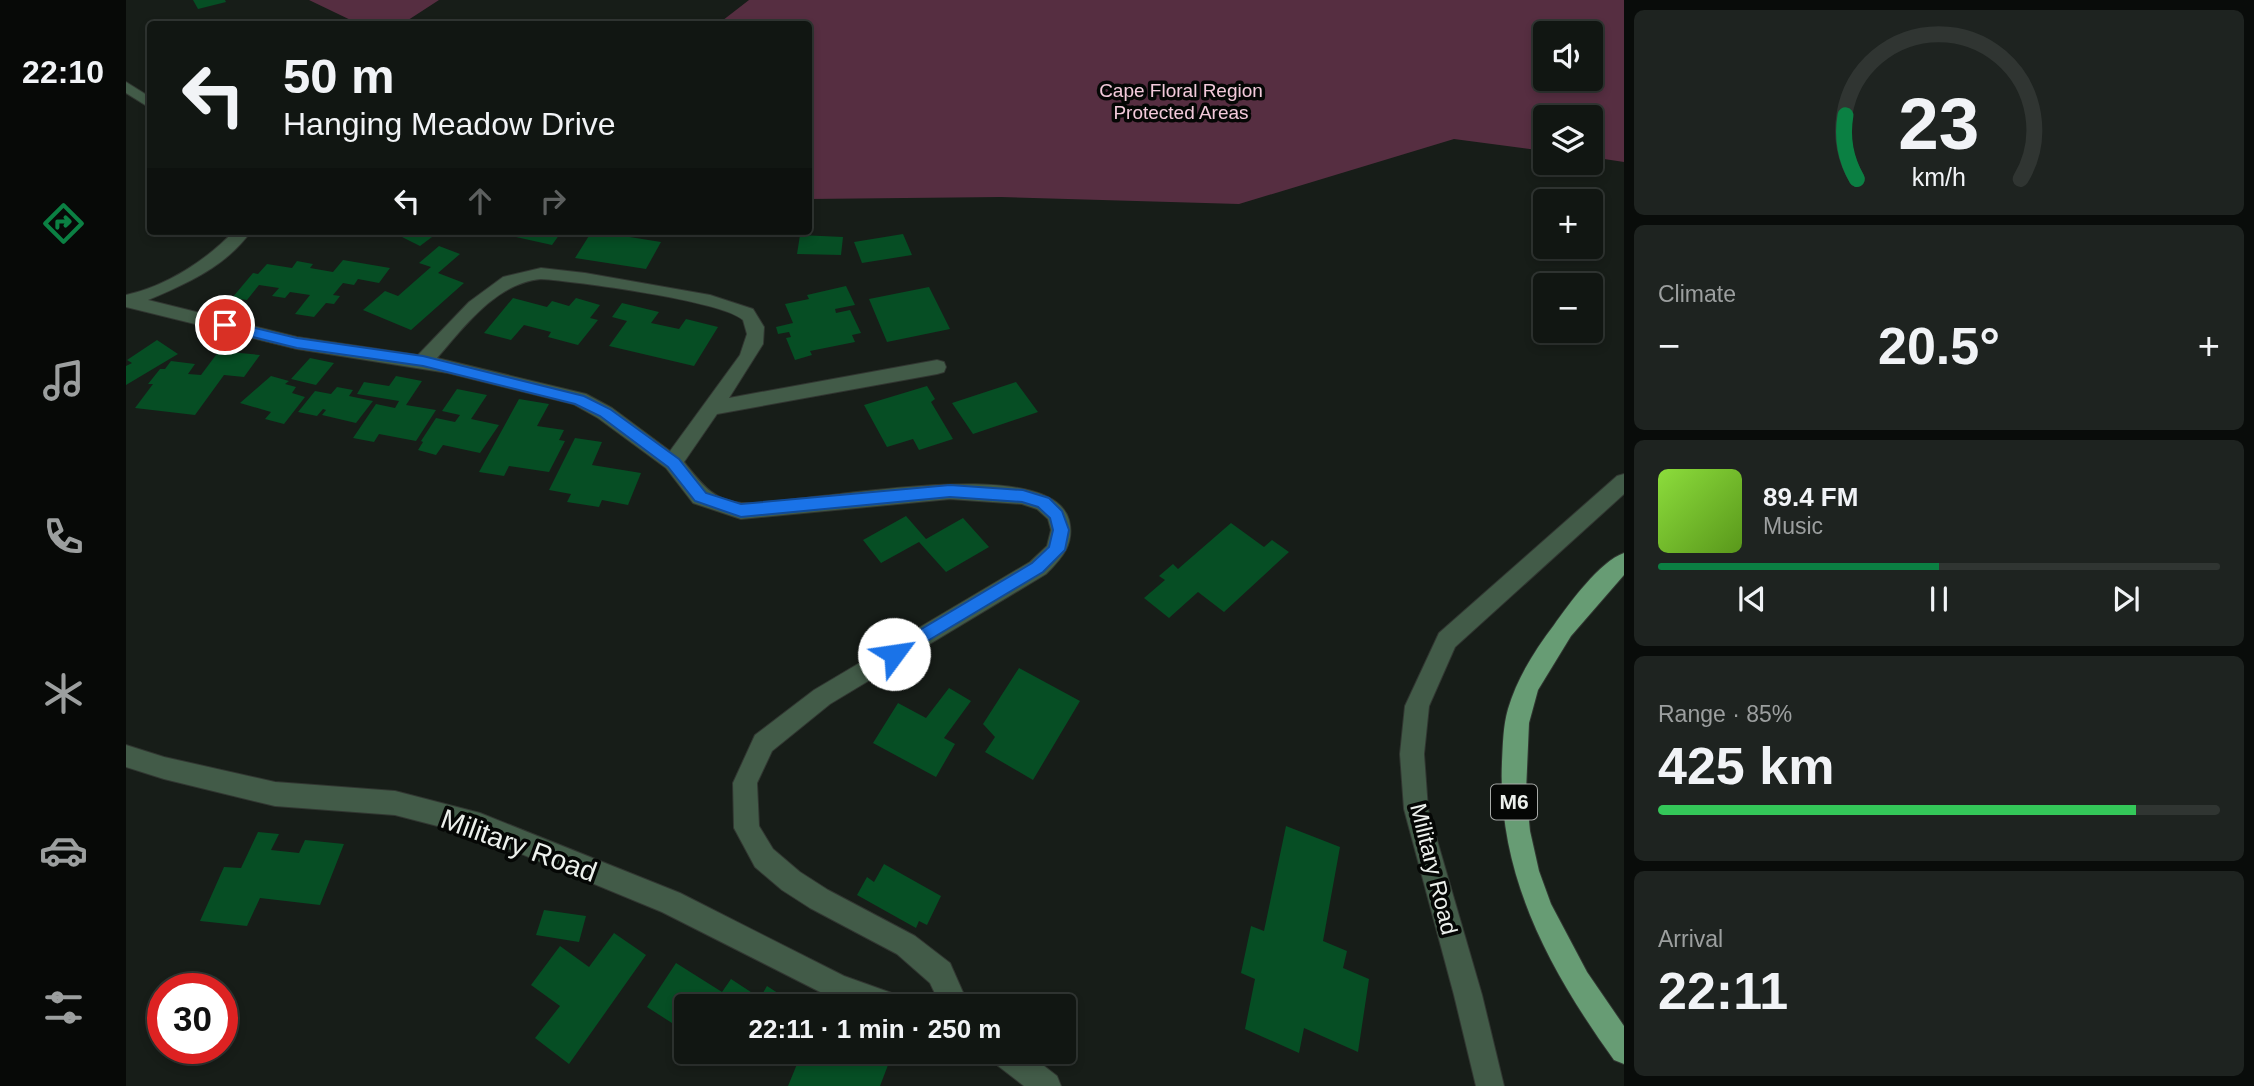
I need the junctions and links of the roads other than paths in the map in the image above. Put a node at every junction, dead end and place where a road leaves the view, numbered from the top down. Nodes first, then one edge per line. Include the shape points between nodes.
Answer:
1 (126, 86) edge
2 (147, 102) edge
3 (240, 235) edge
4 (127, 302) edge
5 (423, 361) junction
6 (937, 367) dead end
7 (712, 408) junction
8 (673, 463) junction
9 (1624, 482) edge
10 (1624, 562) edge
11 (126, 756) edge
12 (857, 994) edge
13 (950, 994) edge
14 (1624, 1051) edge
15 (1019, 1064) edge
16 (1047, 1086) edge
17 (1490, 1086) edge

1 - 2 street
3 - 4 street via 200,270
4 - 5 street via 297,343
5 - 7 street via 508,282 544,274 578,278 720,302 743,310 754,320 756,337 747,357
5 - 8 street via 579,399 605,412
6 - 7 street
7 - 8 street
8 - 13 street via 700,497 741,511 950,491 1023,496 1044,503 1057,515 1061,530 1057,550 1038,568 822,697 763,743 745,783 747,828 764,858 819,899 906,945 940,973
9 - 17 street, Military Road via 1447,640 1417,706 1412,754 1416,809
10 - 14 main road, M6 via 1554,639 1519,708 1512,775 1517,840 1538,909 1571,975
11 - 12 street, Military Road via 275,793 396,803 480,825 671,901
15 - 16 street

